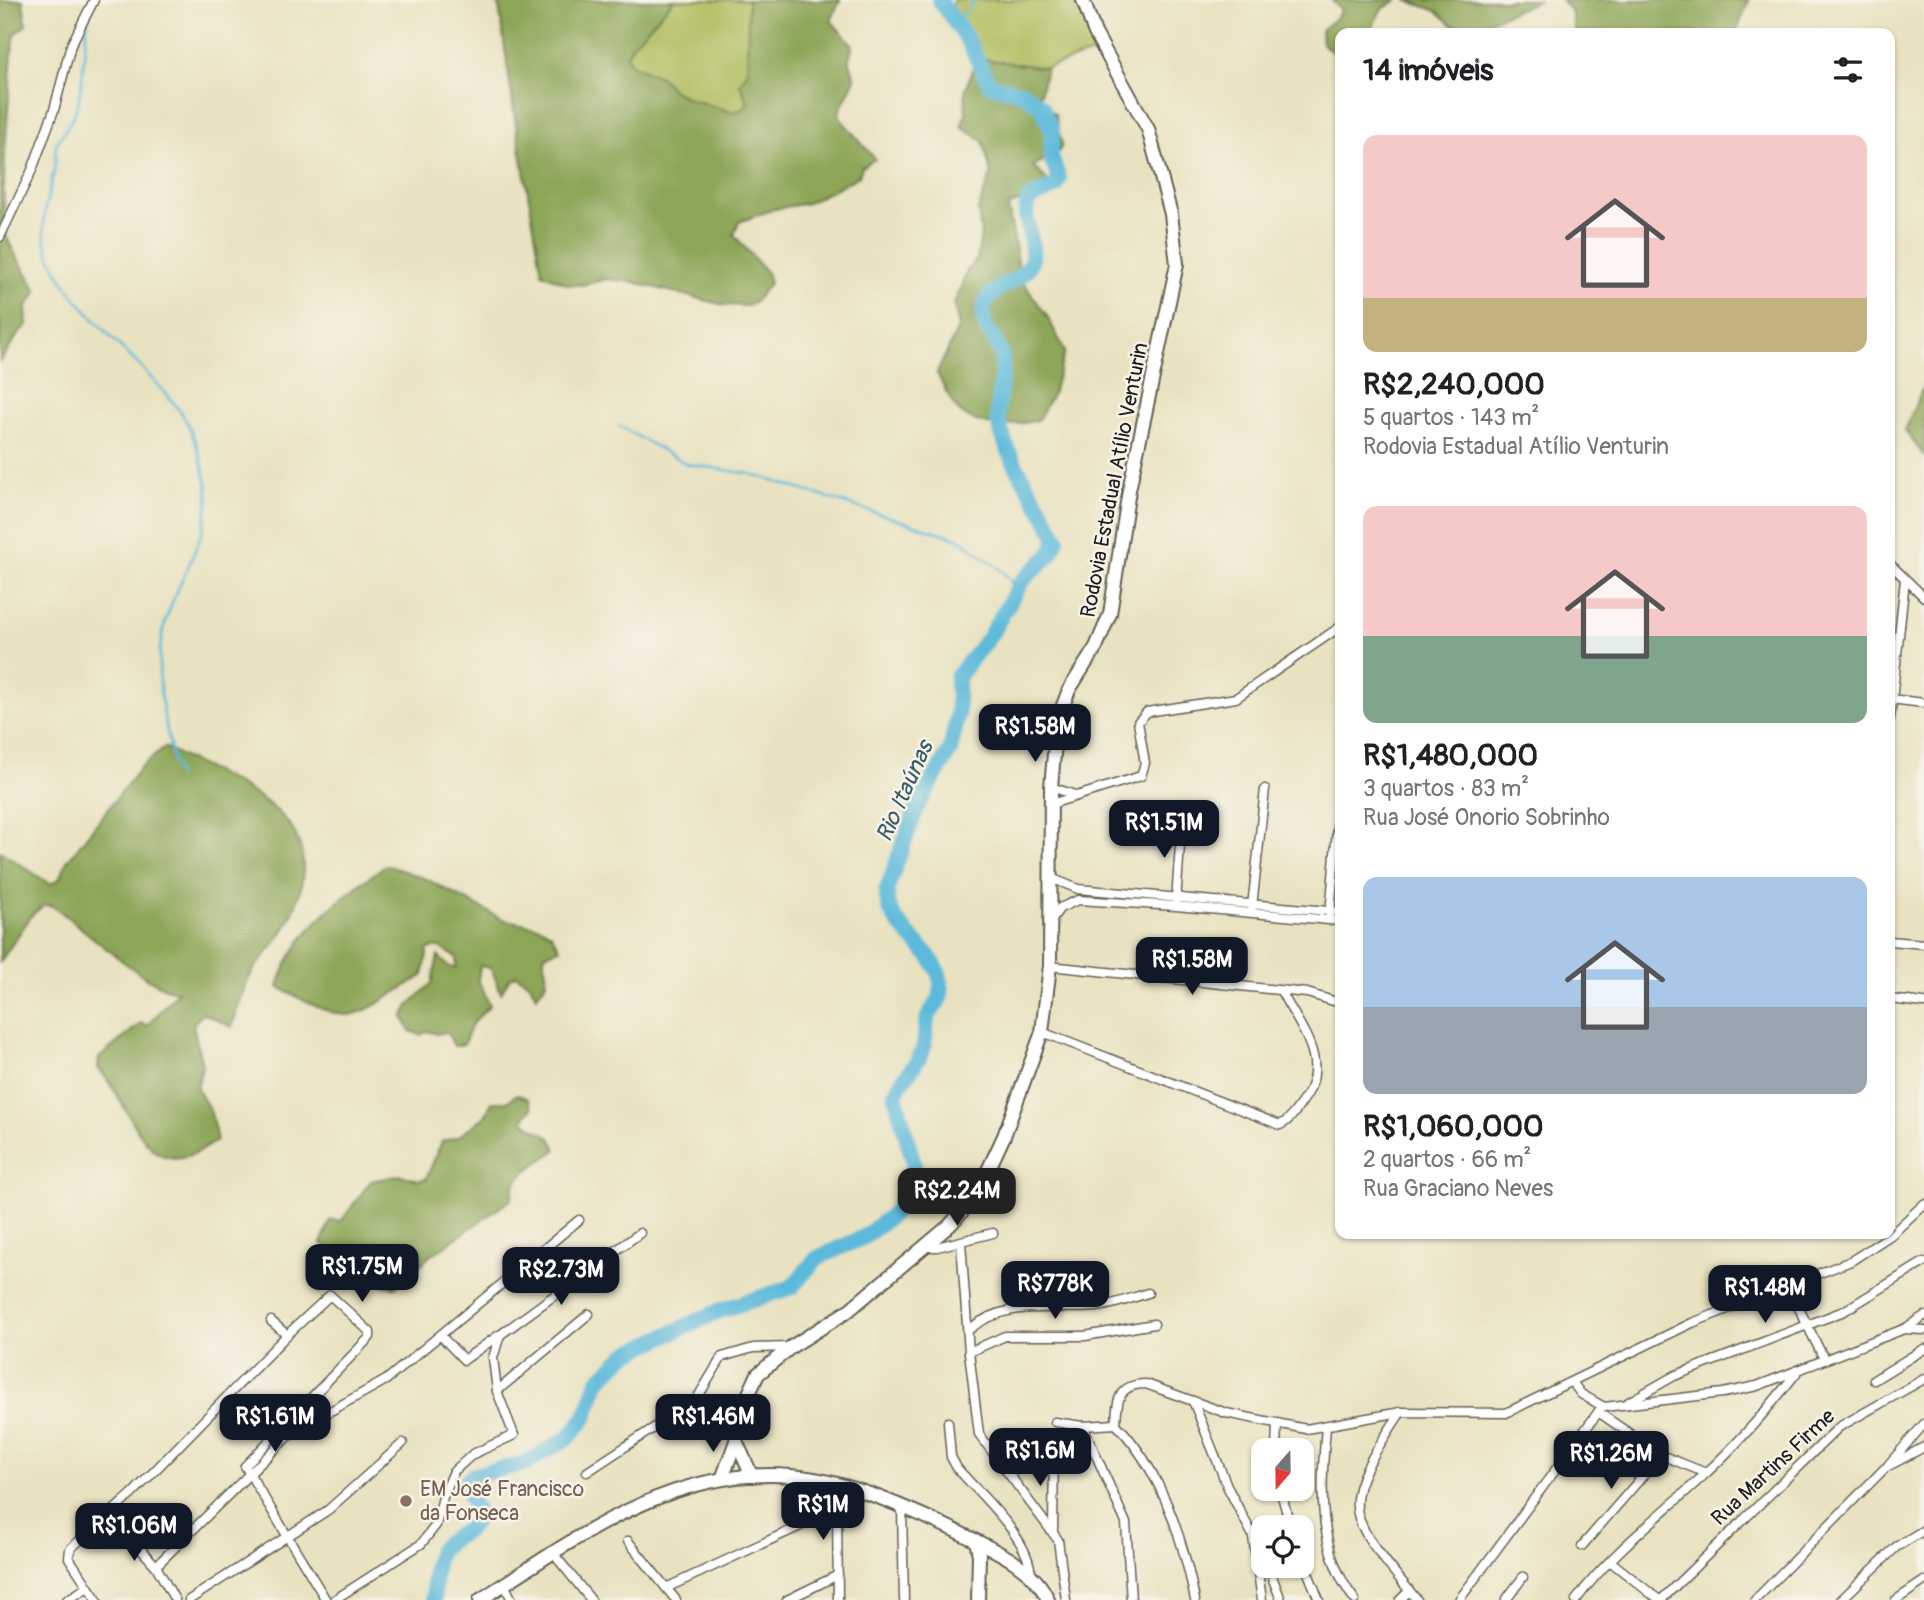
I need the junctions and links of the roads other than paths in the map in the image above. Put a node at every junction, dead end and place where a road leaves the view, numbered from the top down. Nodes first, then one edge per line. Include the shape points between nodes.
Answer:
1 (94, 0) edge
2 (1083, 0) edge
3 (0, 237) edge
4 (1895, 569) edge
5 (1905, 580) junction
6 (1924, 597) edge
7 (1335, 630) edge
8 (1895, 665) edge
9 (1895, 699) edge
10 (1924, 703) edge
11 (1051, 787) junction
12 (1265, 789) dead end
13 (1075, 795) junction
14 (1051, 804) junction
15 (1182, 817) dead end
16 (1335, 854) edge
17 (1051, 878) junction
18 (1176, 901) junction
19 (1252, 903) junction
20 (1252, 913) junction
21 (1335, 914) edge
22 (1330, 916) junction
23 (1335, 918) edge
24 (1052, 919) junction
25 (1895, 941) edge
26 (1924, 944) edge
27 (1050, 966) junction
28 (1282, 993) junction
29 (1895, 998) edge
30 (1924, 1000) edge
31 (1335, 1001) edge
32 (1042, 1032) junction
33 (1924, 1204) edge
34 (579, 1220) dead end
35 (1895, 1230) edge
36 (640, 1233) dead end
37 (993, 1233) dead end
38 (1884, 1239) edge
39 (961, 1242) junction
40 (922, 1247) junction
41 (1924, 1262) edge
42 (1788, 1286) junction
43 (1148, 1293) dead end
44 (589, 1314) dead end
45 (1924, 1316) edge
46 (271, 1321) dead end
47 (1153, 1324) dead end
48 (1807, 1324) junction
49 (1905, 1329) junction
50 (1924, 1330) edge
51 (967, 1331) junction
52 (287, 1335) junction
53 (500, 1335) junction
54 (441, 1336) junction
55 (791, 1347) junction
56 (1924, 1349) edge
57 (969, 1352) junction
58 (1824, 1359) junction
59 (1797, 1372) junction
60 (1924, 1379) edge
61 (1874, 1380) dead end
62 (1572, 1382) junction
63 (497, 1391) junction
64 (1194, 1402) junction
65 (1624, 1405) junction
66 (1600, 1409) junction
67 (1401, 1412) junction
68 (948, 1422) dead end
69 (1055, 1422) dead end
70 (1277, 1423) junction
71 (1116, 1424) junction
72 (1924, 1424) edge
73 (1083, 1426) junction
74 (1326, 1427) junction
75 (1276, 1438) edge
76 (736, 1441) junction
77 (402, 1443) dead end
78 (1054, 1443) dead end
79 (1924, 1447) edge
80 (1661, 1455) junction
81 (1885, 1468) junction
82 (587, 1472) dead end
83 (248, 1473) junction
84 (1706, 1473) junction
85 (752, 1476) junction
86 (722, 1479) junction
87 (840, 1486) junction
88 (902, 1507) junction
89 (837, 1509) junction
90 (109, 1514) junction
91 (950, 1529) junction
92 (1251, 1530) edge
93 (1924, 1530) edge
94 (1053, 1533) junction
95 (290, 1537) junction
96 (628, 1541) dead end
97 (977, 1542) junction
98 (1583, 1546) dead end
99 (553, 1553) junction
100 (1610, 1561) junction
101 (156, 1566) junction
102 (978, 1572) junction
103 (838, 1575) junction
104 (1031, 1575) junction
105 (1523, 1577) dead end
106 (1260, 1578) edge
107 (1273, 1578) edge
108 (1310, 1578) edge
109 (1924, 1581) edge
110 (504, 1584) junction
111 (88, 1587) junction
112 (667, 1588) junction
113 (1409, 1591) junction
114 (67, 1600) edge
115 (97, 1600) edge
116 (175, 1600) edge
117 (189, 1600) edge
118 (326, 1600) edge
119 (334, 1600) edge
120 (480, 1600) edge
121 (512, 1600) edge
122 (591, 1600) edge
123 (676, 1600) edge
124 (787, 1600) edge
125 (838, 1600) edge
126 (904, 1600) edge
127 (978, 1600) edge
128 (1048, 1600) edge
129 (1066, 1600) edge
130 (1131, 1600) edge
131 (1195, 1600) edge
132 (1262, 1600) edge
133 (1281, 1600) edge
134 (1319, 1600) edge
135 (1355, 1600) edge
136 (1400, 1600) edge
137 (1417, 1600) edge
138 (1459, 1600) edge
139 (1506, 1600) edge
140 (1576, 1600) edge
141 (1660, 1600) edge
142 (1755, 1600) edge
143 (1843, 1600) edge
144 (1896, 1600) edge

1 - 3 street via 74,37 32,170
2 - 11 main road, Rodovia Estadual Atílio Venturin via 1095,33 1147,129 1171,214 1177,264 1129,490 1110,614 1062,705
4 - 5 street
5 - 6 street
5 - 8 street
7 - 13 street via 1236,698 1147,712 1138,722 1145,763 1141,776
9 - 10 street
11 - 13 street
11 - 14 main road, Rodovia Estadual Atílio Venturin
12 - 19 street
13 - 14 street
14 - 17 main road, Rodovia Estadual Atílio Venturin
15 - 18 street
16 - 22 street
17 - 18 street via 1078,889
17 - 24 main road, Rodovia Estadual Atílio Venturin
18 - 19 street
18 - 20 street
18 - 24 street via 1078,900 1060,908
19 - 20 street
19 - 22 street
20 - 22 street
21 - 22 street
22 - 23 street
24 - 27 main road, Rodovia Estadual Atílio Venturin
25 - 26 street
27 - 28 street
27 - 32 main road, Rodovia Estadual Atílio Venturin
28 - 31 street via 1320,995
28 - 32 street via 1311,1047 1317,1072 1311,1090 1280,1125
29 - 30 street
32 - 40 main road, Rodovia Estadual Atílio Venturin via 977,1194 950,1225
33 - 35 street
34 - 54 street
36 - 53 street
37 - 39 street
38 - 42 street via 1872,1250
39 - 40 street
39 - 51 street
40 - 55 main road, Rodovia Estadual Atílio Venturin via 848,1311
41 - 48 street via 1867,1300
42 - 48 street
42 - 62 street via 1692,1323
43 - 51 street via 1098,1307 1003,1310
44 - 63 street
45 - 49 street
46 - 52 street
47 - 57 street via 1086,1336 1005,1336
48 - 58 street
48 - 65 street via 1674,1376
49 - 50 street
49 - 58 street
51 - 57 street
52 - 83 street via 327,1296 334,1296 370,1332 369,1339 248,1460
52 - 90 street
53 - 54 street via 464,1360
53 - 63 street via 493,1358
54 - 83 street via 386,1380 300,1428
55 - 76 main road, Rodovia Estadual Atílio Venturin via 770,1362 749,1387
55 - 82 street via 753,1348 722,1357 696,1400
56 - 61 street
57 - 94 street via 979,1434
58 - 59 street
59 - 65 street via 1723,1394
59 - 84 street
60 - 141 street, Rua Martins Firme via 1839,1427
62 - 66 street
62 - 67 street via 1506,1413
63 - 119 street via 515,1432 512,1437 473,1454 454,1471 436,1525 421,1544
64 - 70 street
64 - 71 street via 1146,1384 1129,1386 1119,1395
64 - 92 street
65 - 66 street
66 - 80 street
66 - 138 street
67 - 74 street
67 - 113 street via 1365,1466 1356,1508 1366,1537
68 - 104 street via 951,1457 1020,1541
69 - 73 street
70 - 74 street via 1306,1429
70 - 75 street
71 - 73 street
71 - 131 street via 1158,1486 1181,1545
72 - 81 street
73 - 130 street via 1126,1523
74 - 135 street via 1325,1533
76 - 85 main road
76 - 86 main road, Rodovia Estadual Atílio Venturin
77 - 95 street via 328,1510
78 - 94 street
79 - 81 street
80 - 84 street
80 - 98 street
81 - 142 street
83 - 95 street
83 - 101 street
84 - 100 street
85 - 86 main road
85 - 87 main road via 791,1476
86 - 99 main road via 654,1497
87 - 88 main road
87 - 89 street
88 - 91 main road
88 - 126 street
89 - 103 street
89 - 112 street
90 - 101 street
90 - 111 street via 70,1549 69,1558
91 - 97 main road
91 - 102 main road via 970,1547
93 - 143 street via 1896,1547
94 - 129 street via 1061,1549
95 - 117 street
95 - 118 street
96 - 112 street
97 - 102 main road
97 - 104 main road
99 - 110 main road
99 - 122 street
100 - 140 street
100 - 141 street
101 - 116 street
102 - 127 main road
103 - 124 street
103 - 125 street
104 - 128 main road
105 - 139 street
106 - 132 street
107 - 133 street
108 - 134 street
109 - 144 street
110 - 120 main road
110 - 121 street
111 - 114 street
111 - 115 street
112 - 123 street
113 - 136 street
113 - 137 street

